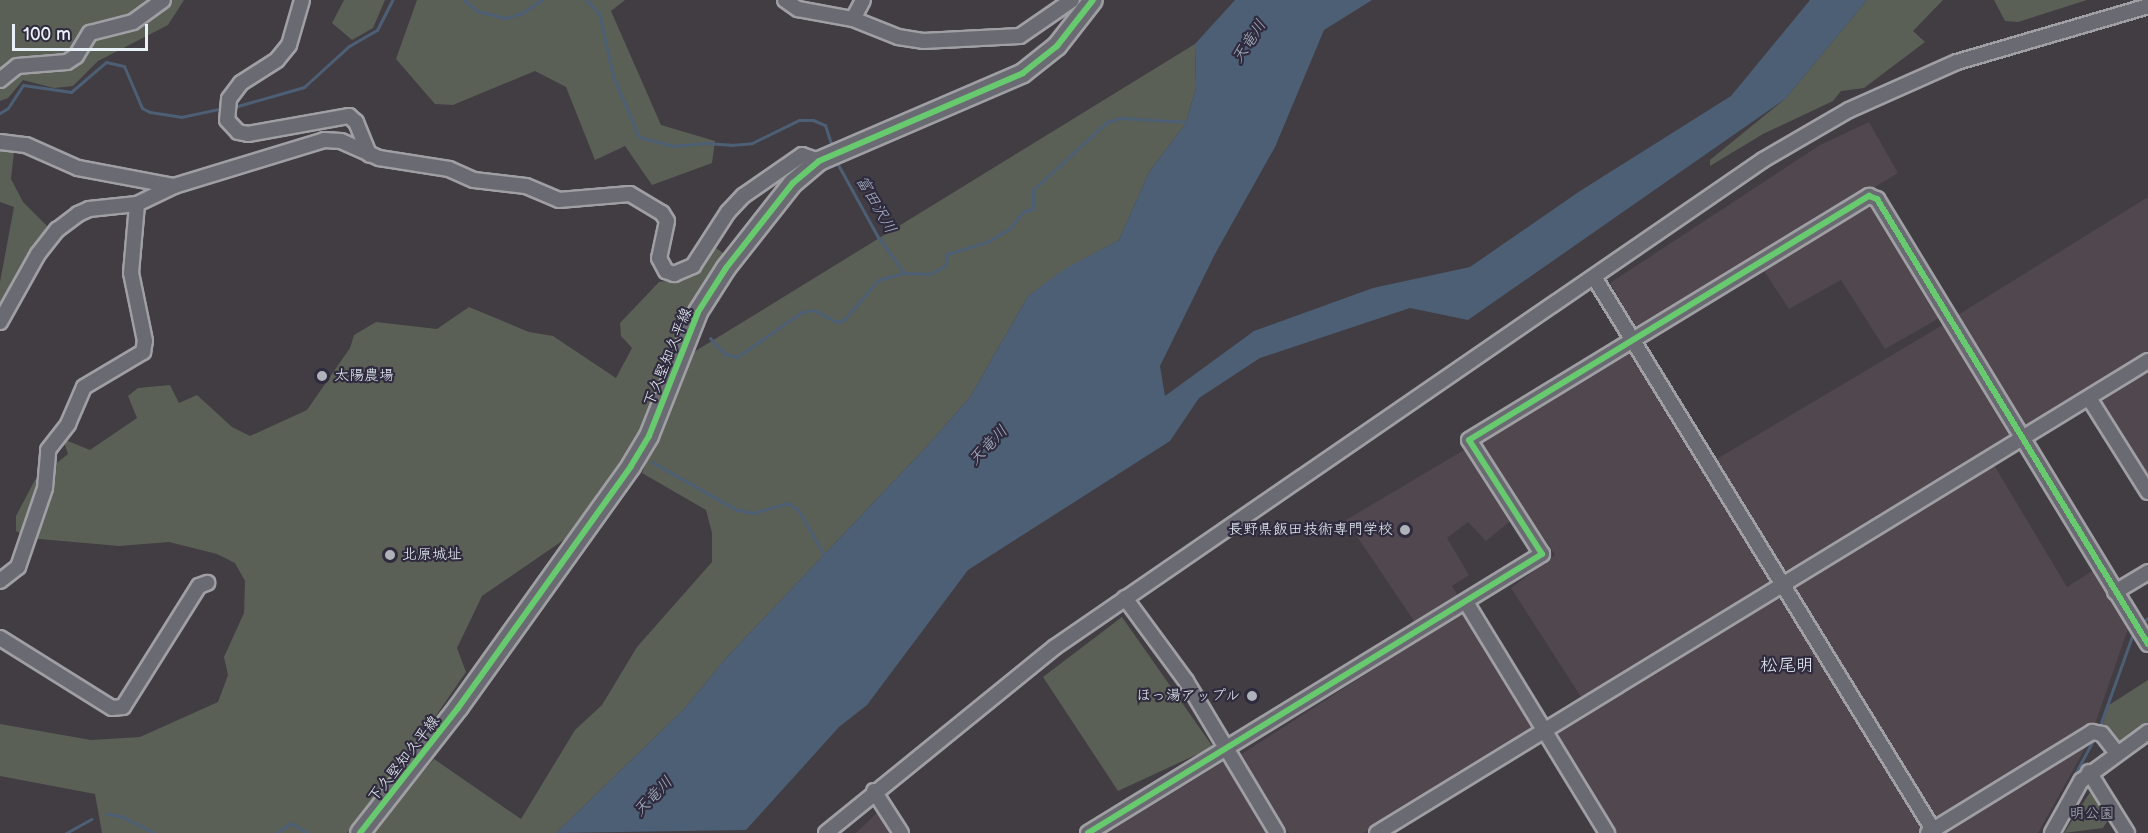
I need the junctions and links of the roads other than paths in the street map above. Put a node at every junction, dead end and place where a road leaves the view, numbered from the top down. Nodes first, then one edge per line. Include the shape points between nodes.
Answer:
1 (163, 0) edge
2 (302, 0) edge
3 (785, 0) edge
4 (862, 0) edge
5 (1071, 0) edge
6 (1093, 0) edge
7 (2148, 6) edge
8 (853, 19) junction
9 (0, 80) edge
10 (0, 142) edge
11 (369, 155) junction
12 (829, 157) junction
13 (174, 186) junction
14 (136, 204) junction
15 (1594, 276) junction
16 (0, 322) edge
17 (1634, 339) junction
18 (2148, 361) edge
19 (2089, 398) junction
20 (2023, 438) junction
21 (2148, 492) edge
22 (2148, 572) edge
23 (0, 581) edge
24 (207, 583) dead end
25 (1782, 584) junction
26 (2115, 592) junction
27 (1125, 598) junction
28 (1466, 602) junction
29 (0, 638) edge
30 (2148, 644) edge
31 (1545, 730) junction
32 (2148, 732) edge
33 (1227, 750) junction
34 (2117, 753) junction
35 (2089, 772) junction
36 (874, 791) junction
37 (1932, 832) edge
38 (360, 833) edge
39 (826, 833) edge
40 (901, 833) edge
41 (1088, 833) edge
42 (1277, 833) edge
43 (1377, 833) edge
44 (1607, 833) edge
45 (2052, 833) edge
46 (2127, 833) edge

1 - 9 street via 133,22 90,33 76,56 67,62 16,66
2 - 11 street via 289,45 277,60 242,83 229,99 227,120 238,132 248,134 349,116 356,122
3 - 8 street via 798,9
4 - 8 street
5 - 8 street via 1020,36 923,41 898,37
6 - 12 main road, 下久堅知久平線 via 1057,46 1023,73
7 - 15 street via 1957,62 1850,110 1763,160
10 - 13 street via 26,145 78,168
11 - 12 street via 449,169 474,180 516,184 560,200 630,194 662,213 667,221 659,258 666,271 674,274 693,266 743,196 802,155
11 - 13 street via 341,141 324,141
12 - 38 main road, 下久堅知久平線 via 793,183 716,282 697,314 649,436 589,528 458,708
13 - 14 street
14 - 16 street via 89,209 57,230 31,264
14 - 23 street via 131,273 145,341 143,351 84,387 68,424 48,450 45,488 18,567
15 - 17 street
15 - 27 street
17 - 20 street via 1869,196 1877,199
17 - 25 street
17 - 28 street via 1469,440 1542,554
18 - 19 street
19 - 20 street
19 - 21 street
20 - 25 street
20 - 26 street
22 - 26 street
24 - 29 street via 199,586 123,707 112,708
25 - 31 street
25 - 37 street
26 - 30 street
27 - 33 street via 1186,681
27 - 36 street via 1055,647
28 - 31 street
28 - 33 street
31 - 43 street
31 - 44 street
32 - 34 street
33 - 41 street
33 - 42 street
34 - 35 street
34 - 37 street via 2098,733
35 - 45 street
35 - 46 street
36 - 39 street
36 - 40 street

